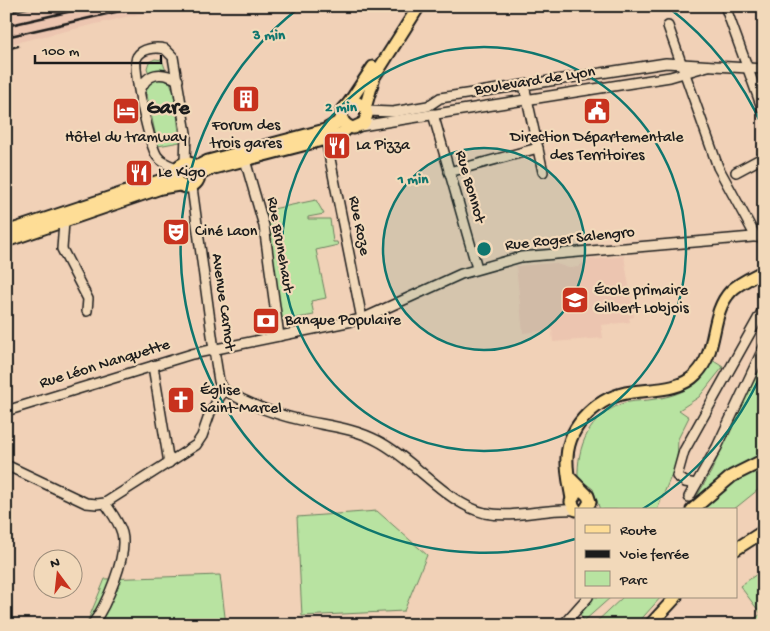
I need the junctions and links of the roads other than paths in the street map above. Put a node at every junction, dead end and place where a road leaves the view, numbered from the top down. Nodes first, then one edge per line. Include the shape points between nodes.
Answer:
1 (725, 6) edge
2 (418, 7) edge
3 (668, 26) dead end
4 (680, 63) junction
5 (714, 65) junction
6 (746, 68) junction
7 (764, 69) edge
8 (685, 73) junction
9 (178, 80) junction
10 (524, 85) junction
11 (140, 91) junction
12 (527, 99) junction
13 (350, 103) junction
14 (366, 110) junction
15 (764, 112) edge
16 (432, 114) junction
17 (351, 124) junction
18 (326, 139) junction
19 (538, 148) junction
20 (764, 157) edge
21 (245, 160) junction
22 (185, 172) junction
23 (449, 172) junction
24 (543, 172) dead end
25 (736, 172) dead end
26 (192, 187) joint
27 (64, 222) junction
28 (6, 232) edge
29 (760, 236) edge
30 (6, 241) edge
31 (477, 268) junction
32 (764, 271) edge
33 (764, 308) edge
34 (87, 311) dead end
35 (362, 319) junction
36 (279, 336) junction
37 (764, 347) edge
38 (214, 350) junction
39 (153, 366) junction
40 (224, 390) junction
41 (6, 411) edge
42 (764, 460) edge
43 (169, 463) junction
44 (6, 466) edge
45 (569, 476) junction
46 (696, 484) junction
47 (688, 497) dead end
48 (105, 502) junction
49 (580, 506) edge
50 (694, 508) edge
51 (764, 532) edge
52 (738, 548) edge
53 (587, 598) edge
54 (675, 598) edge
55 (92, 625) edge
56 (563, 625) edge
57 (650, 625) edge

1 - 6 street
2 - 13 main road via 399,28
2 - 14 main road via 374,77
3 - 4 street
4 - 5 street, Boulevard de Lyon
4 - 8 street
4 - 10 street, Boulevard de Lyon
5 - 6 street, Boulevard de Lyon
5 - 8 street, Boulevard de Lyon
6 - 7 street, Boulevard de Lyon
6 - 15 street
8 - 12 street, Boulevard de Lyon
8 - 29 street via 718,167
9 - 11 street via 157,74 145,80
9 - 11 street via 170,51 149,49 137,55 135,60
9 - 22 street via 186,133
10 - 12 street
10 - 14 street, Boulevard de Lyon via 440,98 428,106 393,112
11 - 22 street via 155,153 163,163
12 - 16 street, Boulevard de Lyon
12 - 19 street
13 - 14 main road via 358,103
13 - 17 main road via 341,112
14 - 17 main road via 366,119
16 - 17 street, Boulevard de Lyon
16 - 23 street, Rue Bonnot
17 - 18 main road, Boulevard de Lyon via 342,133
17 - 22 main road, Boulevard de Lyon via 208,161
18 - 21 main road, Boulevard de Lyon
18 - 35 street, Rue Roze
19 - 23 street
19 - 24 street
20 - 25 street
21 - 22 main road, Boulevard de Lyon via 210,170
21 - 36 street, Rue Brunehaut via 264,226
22 - 26 main road via 197,182
22 - 27 main road via 161,188
22 - 28 main road
23 - 31 street, Rue Bonnot
26 - 38 street, Avenue Carnot
27 - 30 main road
27 - 34 street via 62,249 88,299
29 - 31 street, Rue Roger Salengro via 521,257
31 - 35 street, Rue Roger Salengro
32 - 45 main road via 736,287 726,298 720,308 706,360 692,378 671,387 620,394 587,415 569,446
33 - 46 street via 684,451 676,476
35 - 36 street, Rue Roger Salengro
36 - 38 street, Rue Roger Salengro
37 - 46 street
38 - 39 street, Rue Léon Nanquette
38 - 40 street, Avenue Carnot via 219,381
39 - 41 street, Rue Léon Nanquette
39 - 43 street
40 - 43 street via 210,413 200,440 191,450
40 - 49 street via 267,411 337,426 376,440 402,454 455,499 473,509 504,515
42 - 50 main road via 732,476
43 - 48 street
44 - 48 street via 86,503
45 - 49 main road
45 - 49 main road via 583,493 577,493
46 - 47 street
48 - 55 street via 120,527 123,543 118,569
51 - 52 main road
53 - 56 street
54 - 57 main road

